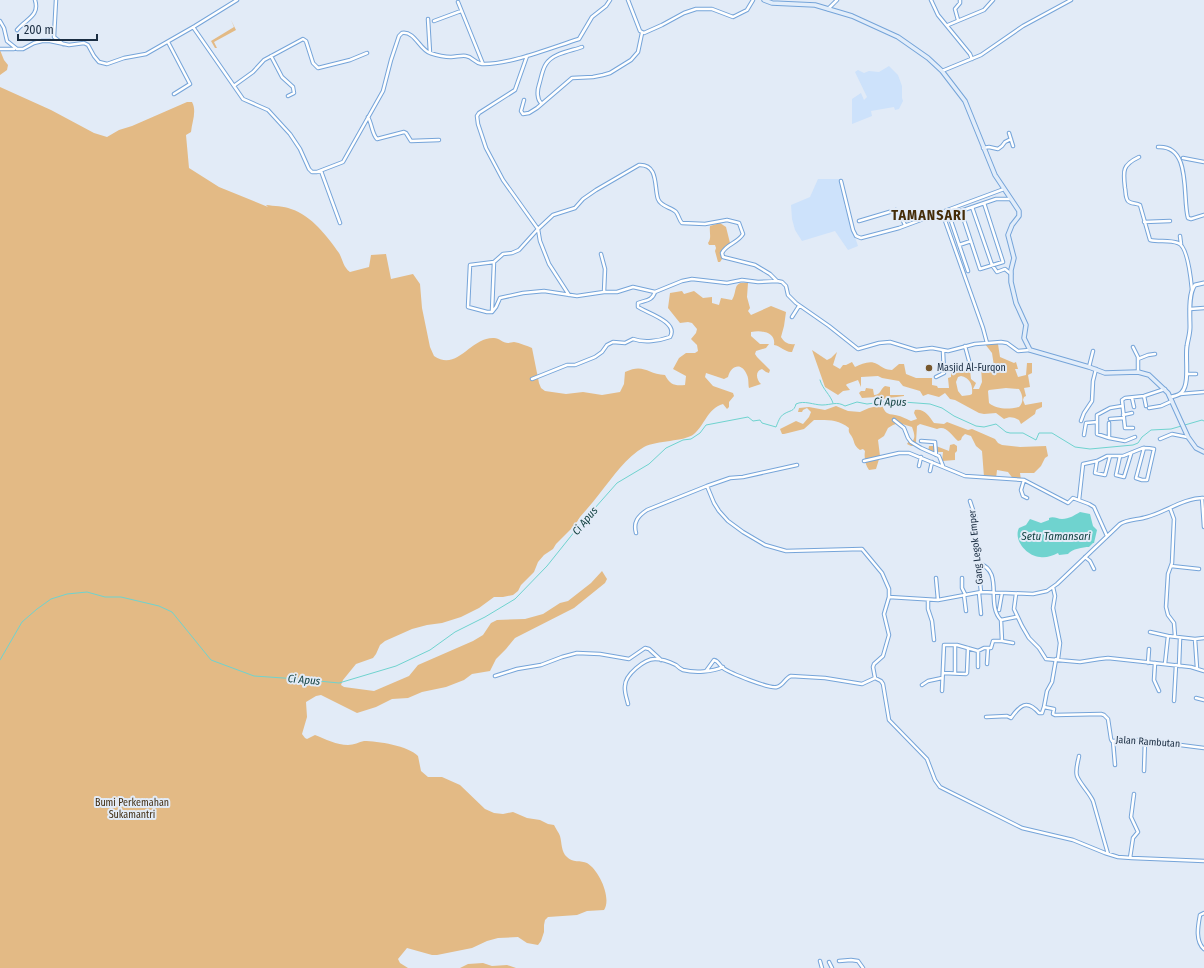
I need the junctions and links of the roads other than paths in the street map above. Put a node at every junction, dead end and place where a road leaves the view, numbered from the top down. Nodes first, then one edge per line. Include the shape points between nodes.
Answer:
1 (35, 0) edge
2 (56, 0) edge
3 (237, 0) edge
4 (610, 0) edge
5 (628, 0) edge
6 (753, 0) edge
7 (764, 0) edge
8 (837, 0) edge
9 (931, 0) edge
10 (960, 0) edge
11 (993, 0) edge
12 (1070, 0) edge
13 (458, 2) dead end
14 (828, 9) junction
15 (461, 11) junction
16 (428, 19) dead end
17 (958, 20) junction
18 (0, 21) edge
19 (434, 22) dead end
20 (948, 25) junction
21 (193, 27) junction
22 (17, 30) dead end
23 (642, 33) junction
24 (168, 42) junction
25 (63, 45) junction
26 (582, 47) dead end
27 (15, 48) junction
28 (0, 49) edge
29 (367, 53) dead end
30 (430, 53) junction
31 (271, 56) junction
32 (528, 56) junction
33 (972, 59) junction
34 (483, 64) junction
35 (942, 71) junction
36 (234, 85) junction
37 (174, 94) dead end
38 (288, 96) dead end
39 (524, 100) dead end
40 (541, 103) junction
41 (368, 117) junction
42 (1009, 133) dead end
43 (1011, 139) junction
44 (439, 140) dead end
45 (1014, 146) dead end
46 (1158, 147) dead end
47 (983, 148) junction
48 (1139, 157) dead end
49 (1183, 158) dead end
50 (1204, 162) edge
51 (321, 171) junction
52 (841, 181) dead end
53 (1004, 189) junction
54 (1011, 199) junction
55 (984, 203) junction
56 (972, 207) junction
57 (961, 211) junction
58 (942, 212) junction
59 (1204, 215) edge
60 (859, 221) dead end
61 (1170, 221) dead end
62 (1144, 222) junction
63 (340, 223) dead end
64 (905, 225) junction
65 (538, 229) junction
66 (1180, 236) dead end
67 (971, 241) junction
68 (959, 245) junction
69 (1181, 245) junction
70 (601, 254) dead end
71 (494, 262) junction
72 (992, 265) junction
73 (968, 271) dead end
74 (1010, 274) junction
75 (777, 281) junction
76 (1204, 283) edge
77 (1192, 290) junction
78 (604, 292) junction
79 (655, 292) junction
80 (569, 296) junction
81 (799, 306) junction
82 (1204, 308) edge
83 (1190, 309) junction
84 (492, 312) junction
85 (792, 317) dead end
86 (987, 344) junction
87 (965, 346) junction
88 (1133, 347) dead end
89 (1030, 350) junction
90 (943, 351) junction
91 (1093, 351) dead end
92 (1155, 354) dead end
93 (1138, 359) junction
94 (1089, 367) junction
95 (970, 368) dead end
96 (1096, 369) junction
97 (1138, 372) junction
98 (1186, 374) junction
99 (1196, 374) dead end
100 (936, 377) dead end
101 (532, 379) dead end
102 (1166, 389) junction
103 (1204, 392) edge
104 (1179, 394) junction
105 (1144, 396) junction
106 (1132, 398) junction
107 (1172, 399) junction
108 (1122, 406) junction
109 (1134, 407) dead end
110 (1132, 413) dead end
111 (1123, 414) junction
112 (1124, 418) junction
113 (1110, 419) dead end
114 (894, 420) dead end
115 (1081, 421) dead end
116 (1097, 422) junction
117 (1109, 423) dead end
118 (1133, 428) dead end
119 (1084, 435) dead end
120 (1135, 437) dead end
121 (1188, 437) junction
122 (1109, 438) junction
123 (1160, 439) dead end
124 (921, 441) dead end
125 (1144, 448) junction
126 (1204, 452) edge
127 (1132, 453) junction
128 (936, 455) junction
129 (1110, 456) junction
130 (1120, 456) junction
131 (921, 457) junction
132 (864, 461) dead end
133 (1097, 461) junction
134 (932, 462) junction
135 (796, 465) dead end
136 (919, 466) dead end
137 (943, 466) junction
138 (930, 471) dead end
139 (1024, 480) junction
140 (707, 486) junction
141 (1027, 498) dead end
142 (1203, 498) edge
143 (1079, 500) junction
144 (970, 501) dead end
145 (1170, 508) junction
146 (1204, 527) edge
147 (636, 533) dead end
148 (1107, 536) junction
149 (1085, 557) junction
150 (978, 563) junction
151 (1171, 566) junction
152 (1094, 569) dead end
153 (1199, 569) dead end
154 (936, 578) dead end
155 (962, 578) dead end
156 (1053, 587) junction
157 (980, 592) junction
158 (994, 592) junction
159 (1002, 593) junction
160 (1016, 594) junction
161 (965, 595) junction
162 (889, 597) junction
163 (928, 600) junction
164 (938, 600) junction
165 (999, 610) dead end
166 (966, 611) dead end
167 (982, 614) dead end
168 (1016, 617) dead end
169 (1001, 620) junction
170 (1150, 632) dead end
171 (1168, 636) junction
172 (1175, 636) junction
173 (1180, 638) dead end
174 (1195, 638) junction
175 (1204, 638) edge
176 (934, 640) dead end
177 (1002, 641) junction
178 (1013, 643) dead end
179 (955, 645) junction
180 (968, 648) junction
181 (988, 648) junction
182 (1149, 649) dead end
183 (978, 650) junction
184 (1057, 659) junction
185 (661, 660) junction
186 (1148, 662) junction
187 (1155, 663) junction
188 (988, 664) dead end
189 (1165, 664) junction
190 (1178, 665) junction
191 (723, 667) junction
192 (978, 667) dead end
193 (1197, 668) junction
194 (706, 671) junction
195 (1204, 671) edge
196 (943, 673) junction
197 (955, 673) junction
198 (495, 676) dead end
199 (875, 678) junction
200 (942, 678) junction
201 (922, 685) dead end
202 (942, 691) dead end
203 (1159, 691) dead end
204 (1196, 698) dead end
205 (1204, 700) edge
206 (1174, 701) dead end
207 (628, 704) dead end
208 (1044, 707) junction
209 (986, 716) dead end
210 (1145, 740) junction
211 (1113, 741) junction
212 (1204, 748) edge
213 (1079, 756) dead end
214 (1115, 765) dead end
215 (1144, 772) dead end
216 (1134, 794) dead end
217 (1108, 854) junction
218 (1130, 858) junction
219 (1204, 861) edge
220 (1204, 913) edge
221 (1204, 949) edge
222 (820, 961) dead end
223 (829, 962) dead end
224 (839, 962) dead end
225 (822, 968) edge
226 (832, 968) edge
227 (863, 968) edge

1 - 22 street via 36,11
2 - 25 street via 54,37
3 - 21 street
4 - 32 street via 592,17 580,38
5 - 23 street
6 - 23 street via 747,10 733,17 712,9 696,9 684,12
7 - 14 main road
8 - 14 street
9 - 20 street via 938,15
10 - 17 street via 955,9
11 - 17 street via 984,10
12 - 33 street
13 - 15 street
14 - 35 main road via 852,16 898,37
15 - 19 street
15 - 34 street
16 - 30 street
17 - 20 street
18 - 27 street via 7,41
20 - 33 street
21 - 24 street
21 - 36 street
23 - 40 street via 638,52 631,60 610,73 572,78
24 - 25 street via 144,55 107,64 98,61 86,44
24 - 37 street via 190,84
25 - 27 street via 42,41 23,49
26 - 40 street via 556,56 546,65 538,87
27 - 28 street
29 - 31 street via 318,68 313,63 303,39
30 - 34 street via 449,57 467,56
30 - 41 street via 410,35 400,34 384,88
31 - 36 street
31 - 38 street via 282,77 293,87 294,93
32 - 34 street
32 - 65 street via 517,88 478,113 477,117 486,148 502,180
33 - 35 street
35 - 47 main road via 967,104
36 - 51 street via 244,100 268,110 290,134 311,171
39 - 40 street via 521,111 523,114 533,111
41 - 44 street via 374,137 377,139 404,132 411,141
41 - 51 street via 343,162
42 - 43 street
43 - 45 street
43 - 47 street via 998,149
46 - 59 street via 1170,148 1178,156 1184,179 1188,218
47 - 53 main road
48 - 62 street via 1128,163 1124,174 1127,199 1130,203 1140,205
49 - 50 street
51 - 63 street
52 - 64 street via 853,230 858,238
53 - 54 main road
53 - 58 street
54 - 55 street
54 - 74 main road via 1019,215 1008,235 1014,258
55 - 56 street
55 - 72 street via 1003,262
56 - 57 street
56 - 72 street
57 - 67 street
57 - 68 street via 949,215
58 - 64 street
58 - 86 street
60 - 64 street via 896,210
61 - 62 street
62 - 69 street via 1150,240 1177,242
65 - 71 street via 520,250 503,254
65 - 75 street via 553,215 575,208 596,190 634,167 642,165 654,174 659,201 675,212 682,223 705,224 727,220 739,223 743,234 740,239 725,248 722,253 724,257 755,265
65 - 80 street via 549,264
66 - 69 street
67 - 68 street
67 - 72 street via 980,269
68 - 73 street
69 - 77 street via 1186,256
70 - 78 street via 605,269
71 - 84 street
71 - 84 street via 470,265 468,307
72 - 74 street via 997,272 1005,269
74 - 89 main road via 1013,293 1026,325 1024,341
75 - 79 street via 727,282 692,279
75 - 81 street via 785,284 790,297
76 - 77 street via 1195,285
77 - 83 street
78 - 79 street via 617,292 633,287
78 - 80 street
79 - 101 street via 648,301 638,303 638,307 669,325 672,333 670,337 662,340 632,339 625,343 613,342 595,357
80 - 84 street via 544,292 502,297
81 - 85 street
81 - 90 street via 858,349 890,342 914,350 932,348
82 - 83 street
83 - 98 street
86 - 87 street
86 - 89 street via 1005,342 1018,351
87 - 90 street
87 - 95 street
88 - 93 street
89 - 94 main road
90 - 100 street via 944,373
91 - 94 street
92 - 93 street
93 - 97 street
94 - 96 main road
96 - 97 main road via 1107,373
96 - 115 street via 1092,401
97 - 102 main road via 1149,375
98 - 99 street
98 - 104 street via 1184,387
102 - 105 street
102 - 107 main road
103 - 104 street
104 - 107 street
105 - 106 street
105 - 107 street via 1147,407 1161,406
106 - 108 street via 1122,400
106 - 109 street
107 - 121 main road
108 - 111 street
108 - 116 street via 1110,408 1097,415
110 - 111 street
111 - 112 street
112 - 113 street
112 - 118 street via 1125,428
114 - 128 street via 902,426 911,442
116 - 119 street via 1086,423
116 - 122 street via 1096,434
117 - 122 street
120 - 122 street via 1125,441
121 - 123 street via 1172,434
121 - 126 main road via 1196,448
124 - 128 street via 935,442
125 - 125 street via 1154,450 1146,481 1136,478
125 - 127 street
127 - 130 street
127 - 130 street via 1124,477 1116,475
128 - 137 street via 941,458
129 - 130 street
129 - 133 street
129 - 133 street via 1105,475 1095,473
131 - 132 street via 903,453
131 - 134 street
131 - 136 street
133 - 143 street via 1083,464
134 - 137 street
134 - 138 street
135 - 140 street via 742,478 730,478
137 - 139 street via 967,476
139 - 141 street via 1021,492
139 - 143 street via 1068,503 1073,498
140 - 147 street via 641,513 635,523
140 - 162 street via 714,503 728,521 771,547 786,551 862,549 886,579
142 - 145 street
142 - 146 street
143 - 148 street via 1094,507
144 - 150 street, Gang Legok Emper via 975,516
145 - 148 street via 1147,518 1123,522
145 - 151 street via 1174,518
148 - 149 street
149 - 152 street
149 - 156 street
150 - 157 street, Gang Legok Emper
150 - 158 street via 989,569
151 - 153 street
151 - 172 street via 1168,574 1166,607 1174,624
154 - 164 street
155 - 161 street
156 - 160 street via 1037,594
156 - 184 street via 1060,643
157 - 158 street
157 - 161 street
157 - 167 street, Gang Legok Emper
158 - 159 street
158 - 169 street via 996,612
159 - 160 street
159 - 165 street
160 - 184 street via 1015,610 1029,638 1040,648 1045,658
161 - 164 street
161 - 166 street
162 - 163 street
162 - 199 street via 884,614 889,636 883,656 873,666
163 - 164 street
163 - 176 street
168 - 169 street
169 - 177 street
170 - 171 street
171 - 172 street
171 - 189 street
172 - 174 street
173 - 190 street
174 - 175 street
174 - 193 street
177 - 178 street
177 - 181 street via 993,641 991,648
179 - 180 street
179 - 196 street via 944,645
179 - 197 street
180 - 183 street
180 - 197 street via 967,673
181 - 183 street
181 - 188 street
182 - 186 street
183 - 192 street
184 - 186 street via 1080,662 1103,658
184 - 208 street
185 - 194 street via 682,670
185 - 198 street via 645,648 629,659 577,653
185 - 207 street via 643,663 627,679 624,685
186 - 187 street
187 - 189 street
187 - 203 street via 1154,680
189 - 190 street
190 - 193 street
190 - 206 street
191 - 194 street
191 - 194 street via 714,660
191 - 199 street via 772,688 780,686 791,676 862,684
193 - 195 street
196 - 197 street
196 - 200 street
199 - 217 street via 883,684 889,720 927,759 940,787 1022,828 1073,840
200 - 201 street via 928,680
200 - 202 street
204 - 205 street
208 - 209 street via 1042,713 1034,707 1019,707 1011,718
208 - 211 street, Jalan Rambutan via 1054,709 1055,715 1101,714 1108,721
210 - 211 street, Jalan Rambutan
210 - 212 street, Jalan Rambutan
210 - 215 street
211 - 214 street
213 - 217 street via 1077,776 1093,801
216 - 218 street via 1131,817 1138,832 1133,838
217 - 218 street
218 - 219 street
220 - 221 street via 1200,915 1198,926 1199,943
222 - 225 street
223 - 226 street
224 - 227 street via 858,961

